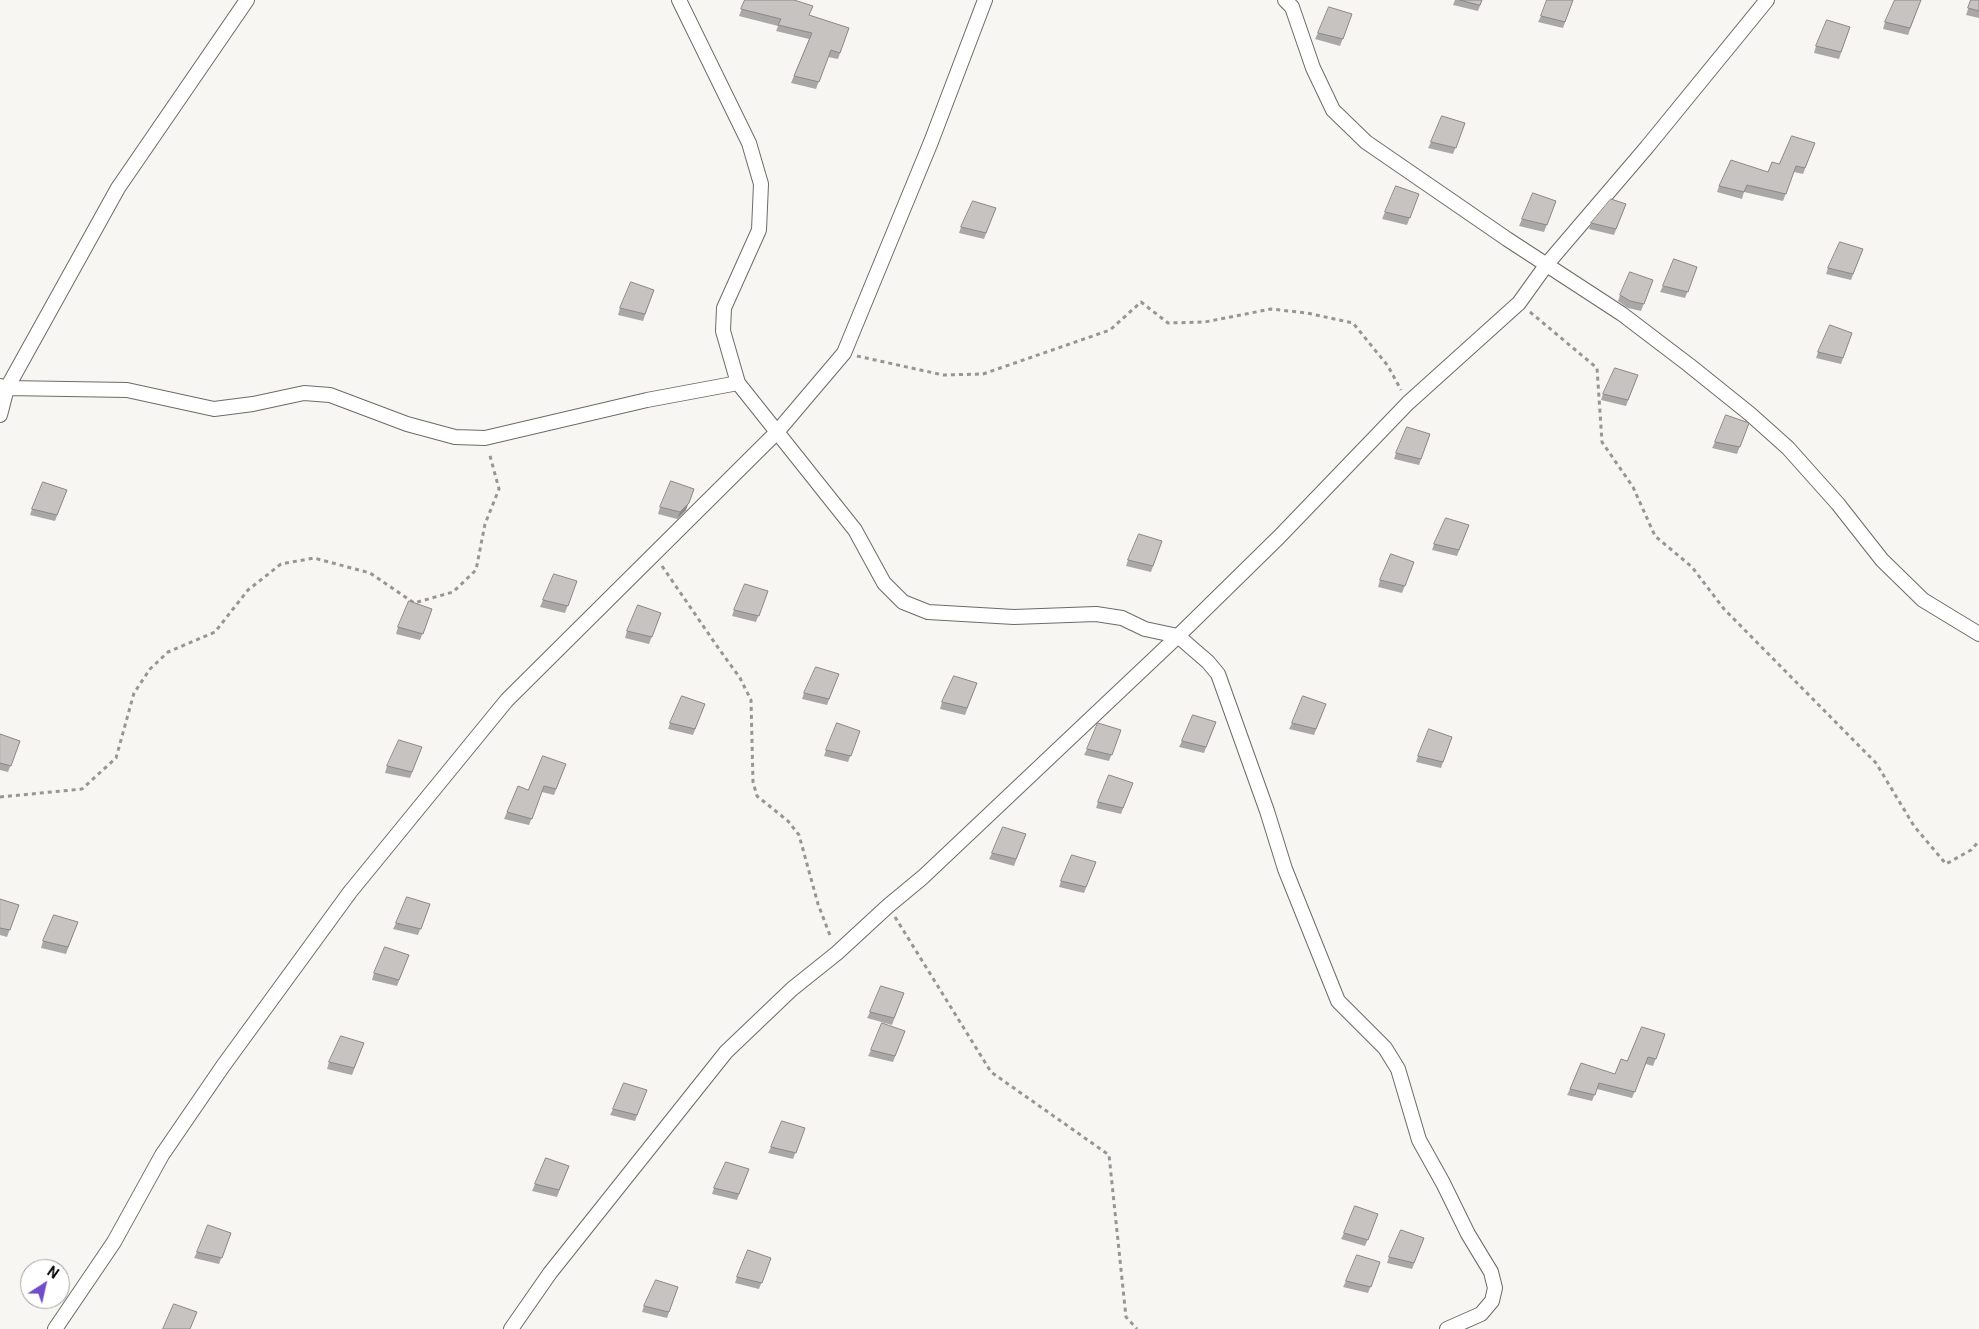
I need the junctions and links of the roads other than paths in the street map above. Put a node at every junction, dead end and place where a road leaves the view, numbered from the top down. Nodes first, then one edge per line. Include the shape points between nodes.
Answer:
1 (246, 0) edge
2 (679, 0) edge
3 (985, 0) edge
4 (1285, 0) edge
5 (1767, 0) edge
6 (1547, 264) junction
7 (738, 383) junction
8 (4, 387) edge
9 (0, 415) edge
10 (777, 432) junction
11 (1979, 634) edge
12 (1178, 636) junction
13 (55, 1329) edge
14 (511, 1329) edge
15 (1447, 1329) edge

1 - 8 street via 118,188
2 - 7 street via 749,143 761,184 759,230 724,308 723,331
3 - 10 street via 931,142 844,353
4 - 6 street via 1292,6 1313,68 1333,110 1366,142
5 - 6 street
6 - 11 street via 1622,314 1750,414 1788,448 1889,567 1923,600
6 - 12 street via 1520,303 1408,403
7 - 8 street via 647,400 485,438 455,437 417,427 330,395 304,393 214,409 127,390
7 - 10 street
8 - 9 street
10 - 12 street via 855,530 884,582 903,602 928,612 1014,617 1096,614 1122,618 1145,629
10 - 13 street via 507,700 350,892 162,1155 114,1242
12 - 14 street via 923,878 792,989 726,1052 550,1273
12 - 15 street via 1218,674 1284,869 1338,1001 1385,1048 1398,1069 1419,1140 1491,1272 1495,1288 1492,1302 1481,1314

